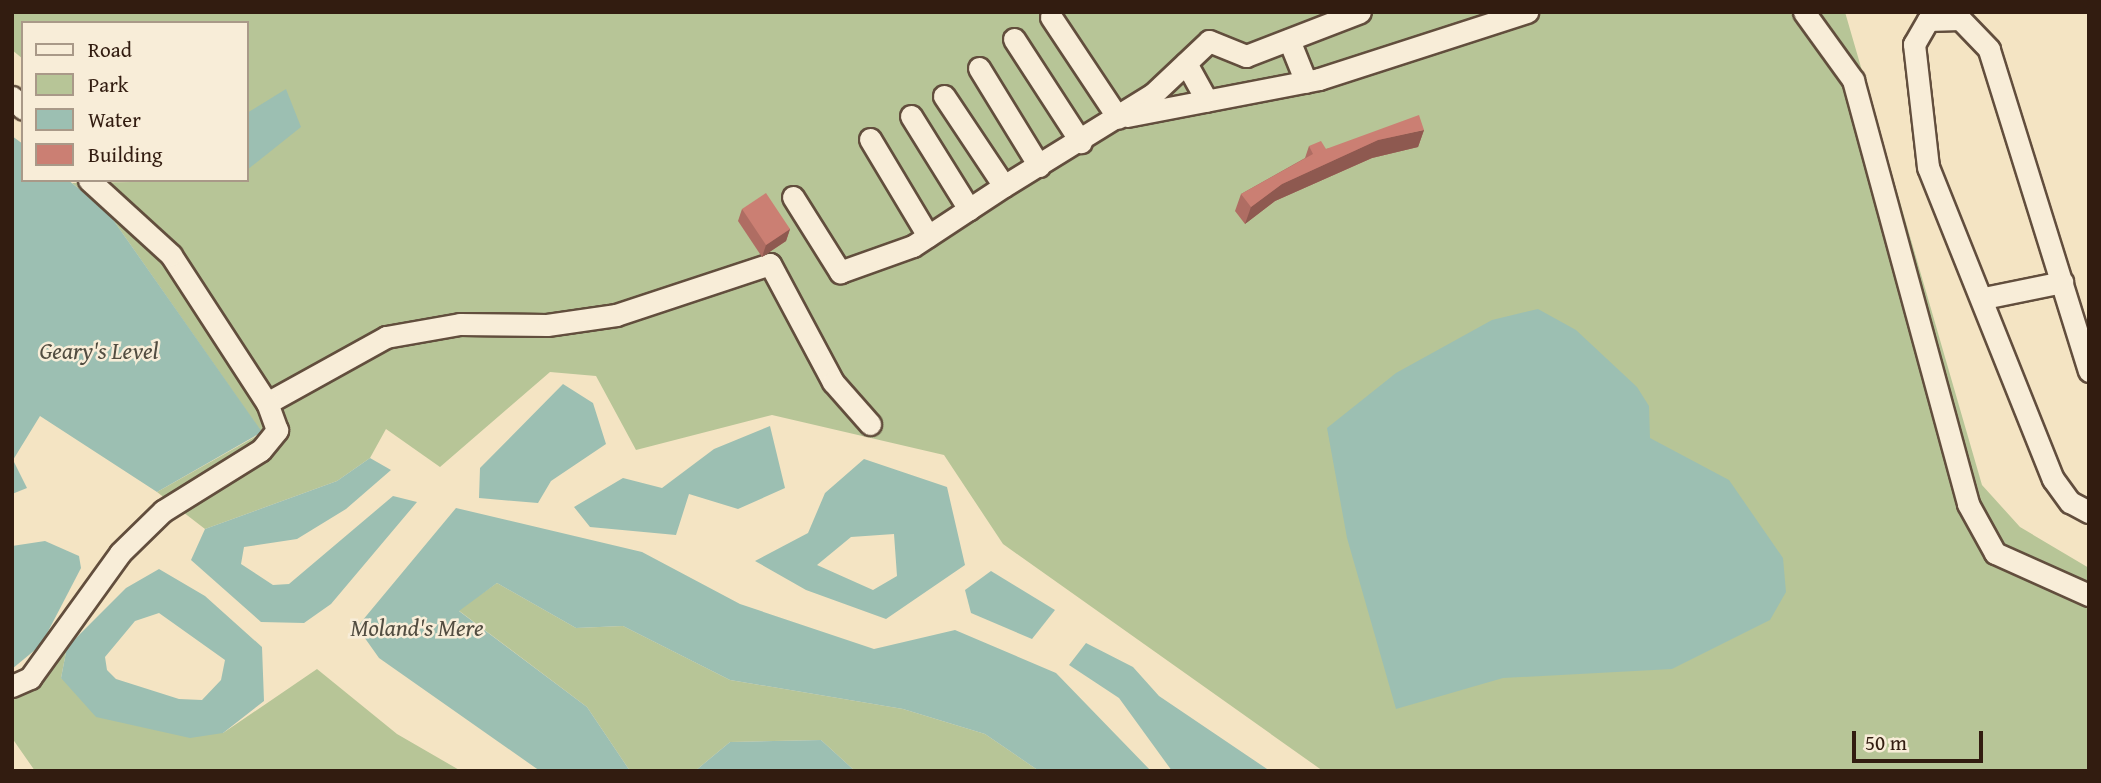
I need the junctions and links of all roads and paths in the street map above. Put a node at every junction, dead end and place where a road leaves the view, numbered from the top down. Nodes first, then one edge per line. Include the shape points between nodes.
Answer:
1 (1360, 12) edge
2 (1527, 12) edge
3 (1804, 12) edge
4 (1051, 17) dead end
5 (1014, 38) dead end
6 (1289, 40) junction
7 (1186, 63) junction
8 (979, 68) dead end
9 (1306, 82) junction
10 (944, 96) dead end
11 (1207, 101) junction
12 (911, 116) dead end
13 (1118, 118) junction
14 (870, 139) dead end
15 (1081, 142) junction
16 (1040, 166) junction
17 (91, 182) edge
18 (1004, 187) junction
19 (793, 197) dead end
20 (969, 209) junction
21 (928, 236) junction
22 (2062, 282) junction
23 (1984, 298) junction
24 (2089, 371) edge
25 (267, 403) junction
26 (870, 424) dead end
27 (2089, 512) edge
28 (2089, 595) edge
29 (12, 685) edge

1 - 6 lane
2 - 9 lane
3 - 28 lane via 1853,80 1968,503 1995,553
4 - 13 lane
5 - 15 lane
6 - 7 lane via 1246,56 1209,41
6 - 9 lane
7 - 11 lane
7 - 13 lane
8 - 16 lane
9 - 11 lane
10 - 18 lane
11 - 13 lane
12 - 20 lane
13 - 15 lane
14 - 21 lane
15 - 16 lane
16 - 18 lane
17 - 25 lane via 171,255
18 - 20 lane
19 - 21 lane via 840,272
20 - 21 lane
22 - 23 lane
22 - 23 lane via 1989,50 1960,19 1945,15 1928,20 1914,44 1928,167
22 - 24 lane
23 - 27 lane via 2053,479 2070,502
25 - 26 lane via 386,337 460,324 547,324 616,315 770,264 833,382
25 - 29 lane via 277,430 261,450 163,510 120,553 30,678

